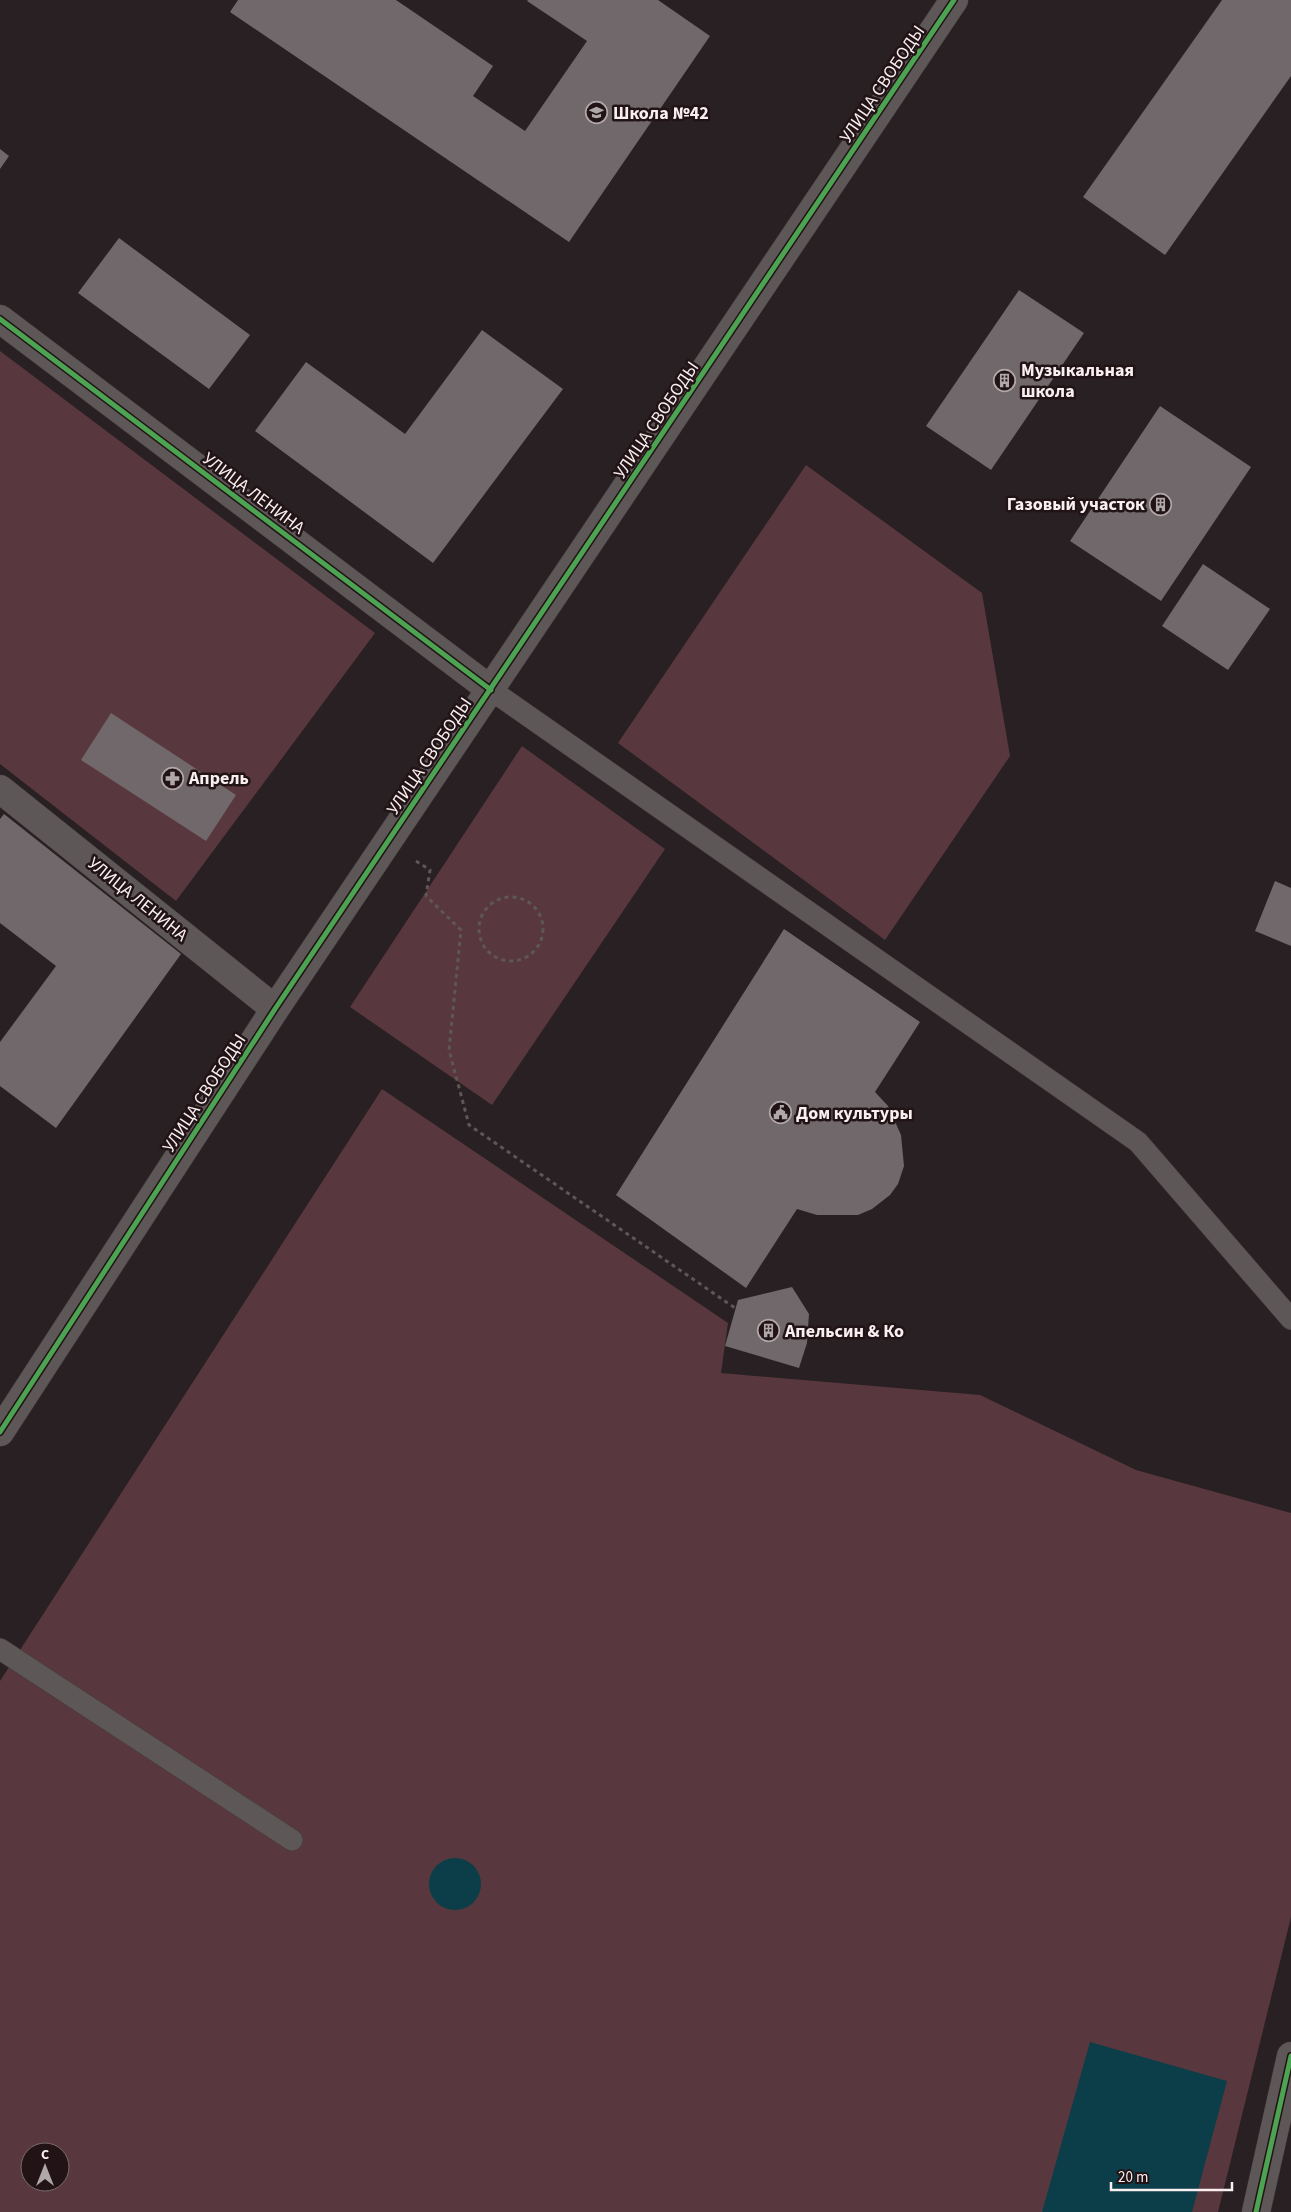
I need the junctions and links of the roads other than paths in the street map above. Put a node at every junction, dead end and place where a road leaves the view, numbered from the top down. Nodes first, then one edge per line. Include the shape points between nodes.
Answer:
1 (954, 0) edge
2 (0, 319) edge
3 (491, 690) junction
4 (0, 789) edge
5 (275, 1009) junction
6 (1291, 1319) edge
7 (0, 1432) edge
8 (0, 1649) edge
9 (292, 1840) dead end
10 (1291, 2056) edge
11 (1256, 2212) edge

1 - 3 street, УЛИЦА СВОБОДЫ
2 - 3 street, УЛИЦА ЛЕНИНА
3 - 5 street, УЛИЦА СВОБОДЫ
3 - 6 lane via 1138,1142
4 - 5 street, УЛИЦА ЛЕНИНА
5 - 7 street, УЛИЦА СВОБОДЫ
8 - 9 lane
10 - 11 street

